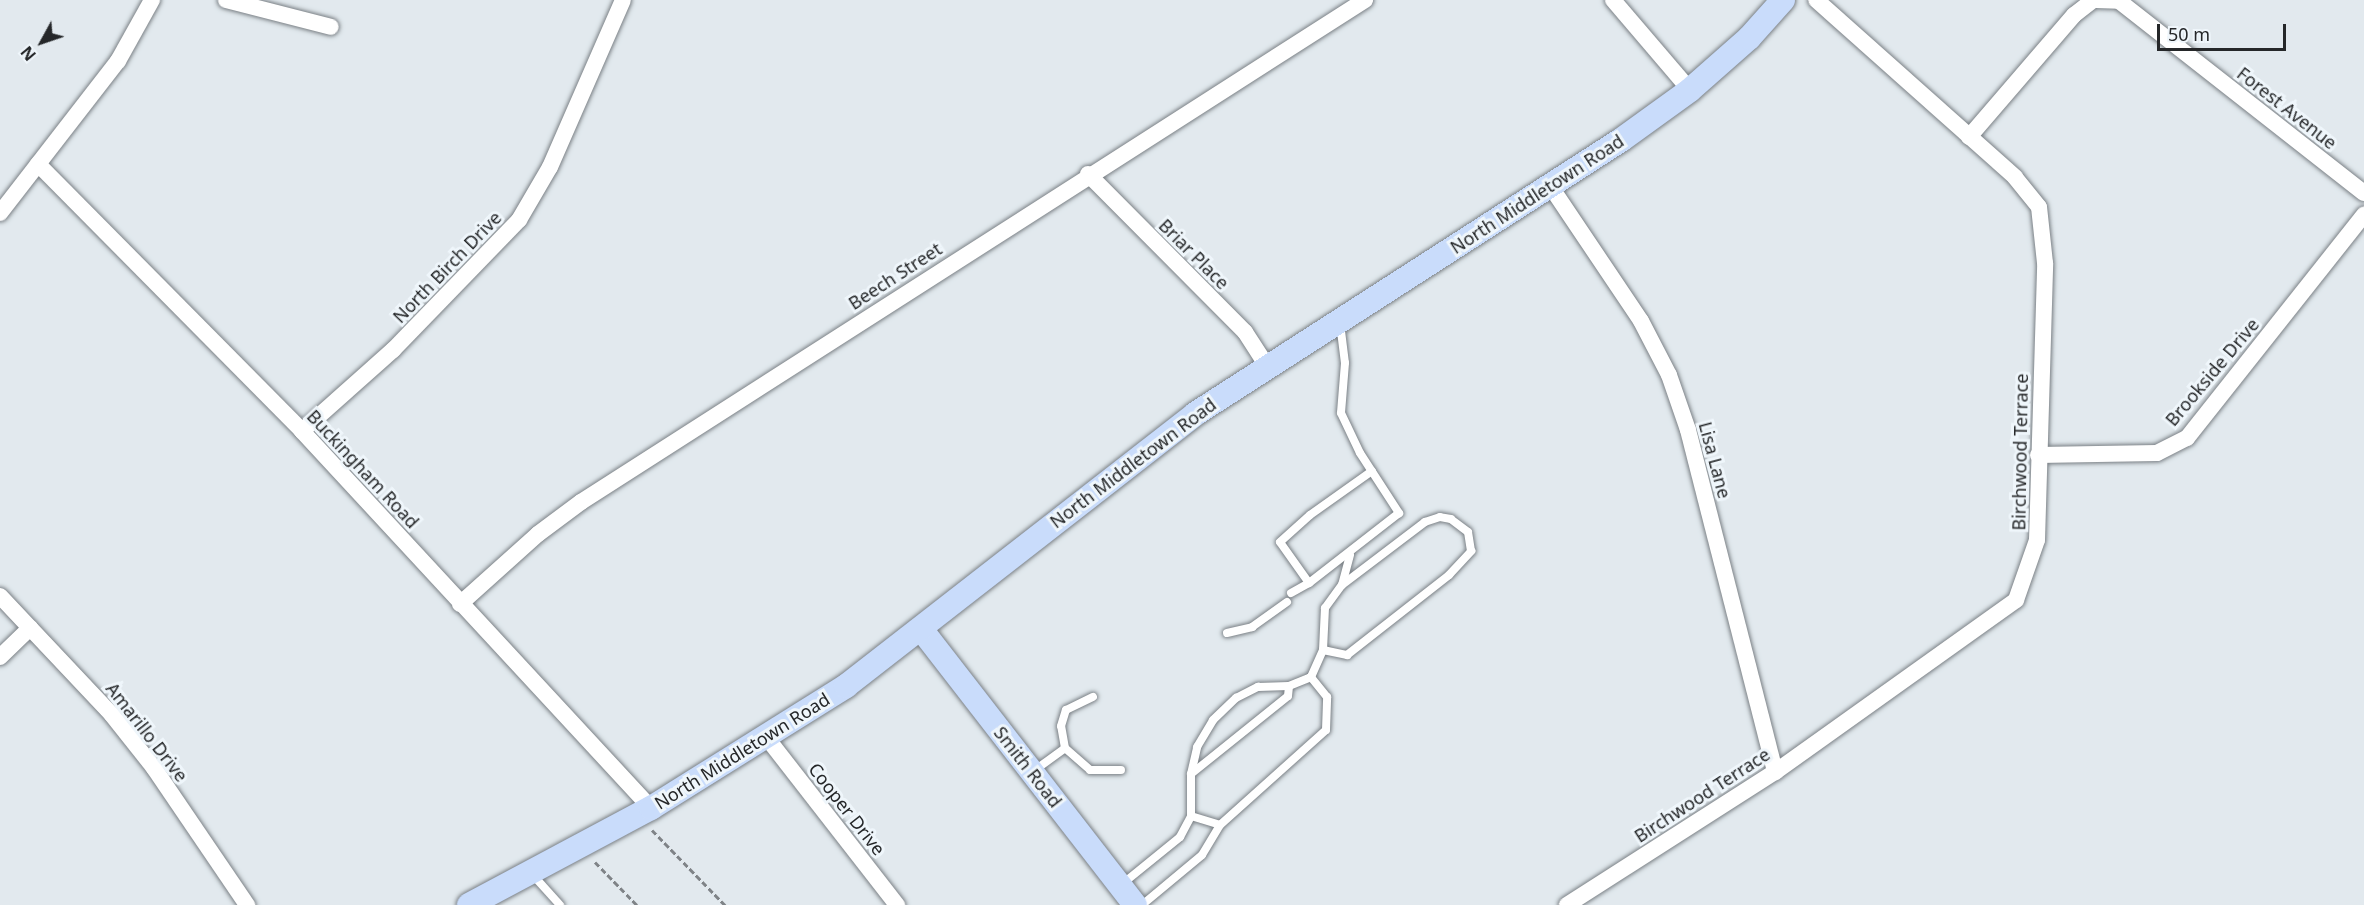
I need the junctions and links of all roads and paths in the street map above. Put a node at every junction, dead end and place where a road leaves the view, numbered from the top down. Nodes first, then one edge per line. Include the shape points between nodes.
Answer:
1 (152, 0) edge
2 (226, 0) edge
3 (623, 0) edge
4 (1365, 0) edge
5 (1612, 0) edge
6 (1784, 0) edge
7 (1816, 0) edge
8 (2094, 0) edge
9 (331, 27) dead end
10 (1690, 90) junction
11 (1969, 137) junction
12 (38, 164) junction
13 (1088, 174) junction
14 (1551, 187) junction
15 (2364, 193) edge
16 (0, 213) edge
17 (2364, 215) edge
18 (1340, 320) junction
19 (1267, 366) junction
20 (302, 431) junction
21 (2038, 455) junction
22 (1372, 471) junction
23 (1350, 555) junction
24 (1309, 583) junction
25 (1342, 585) junction
26 (0, 597) edge
27 (460, 604) junction
28 (30, 628) junction
29 (921, 629) junction
30 (1227, 633) dead end
31 (1323, 650) junction
32 (0, 657) edge
33 (1311, 676) junction
34 (1289, 686) junction
35 (1093, 698) dead end
36 (766, 738) junction
37 (1065, 748) junction
38 (1121, 770) dead end
39 (1032, 772) junction
40 (1775, 772) junction
41 (1191, 774) junction
42 (1191, 816) junction
43 (651, 819) junction
44 (1220, 825) junction
45 (595, 862) dead end
46 (530, 872) junction
47 (1120, 886) junction
48 (248, 905) edge
49 (469, 905) edge
50 (560, 905) edge
51 (637, 905) edge
52 (725, 905) edge
53 (897, 905) edge
54 (1135, 905) edge
55 (1142, 905) edge
56 (1567, 905) edge

1 - 12 street via 118,61
2 - 9 street
3 - 20 street, North Birch Drive via 550,167 519,220 393,350
4 - 13 street, Beech Street
5 - 10 street
6 - 10 street, North Middletown Road via 1749,38
7 - 11 street, Birchwood Terrace
8 - 11 street, Forest Avenue via 2074,15
8 - 15 street, Forest Avenue via 2119,1
10 - 14 street, North Middletown Road
11 - 21 street, Birchwood Terrace via 2014,177 2039,207 2045,262
12 - 16 street
12 - 20 street, Buckingham Road
13 - 19 street, Briar Place via 1245,332
13 - 27 street, Beech Street via 581,502 530,541
14 - 18 street, North Middletown Road
14 - 40 street, Lisa Lane via 1641,321 1669,375 1688,430
17 - 21 street, Brookside Drive via 2187,438 2157,453
18 - 19 street, North Middletown Road
18 - 22 lane via 1345,363 1341,413
19 - 29 street, North Middletown Road via 1131,460
20 - 27 street, Buckingham Road
21 - 40 street, Birchwood Terrace via 2037,540 2016,600
22 - 23 lane via 1399,513
22 - 24 lane via 1310,515 1281,542
23 - 24 lane
23 - 25 lane
24 - 30 lane via 1252,627
25 - 31 lane via 1325,608
25 - 31 lane via 1425,522 1440,517 1452,519 1468,532 1471,552 1449,575 1347,655
26 - 28 street, Amarillo Drive
27 - 43 street, Buckingham Road
28 - 32 street
28 - 48 street, Amarillo Drive via 112,715 147,759
29 - 36 street, North Middletown Road via 846,686
29 - 39 street, Smith Road
31 - 33 lane
33 - 34 lane
33 - 44 lane via 1327,697 1326,729
34 - 41 lane via 1288,696
34 - 41 lane via 1258,687 1236,698 1207,729 1197,747
35 - 37 lane via 1066,710 1061,726
36 - 43 street, North Middletown Road
36 - 53 street, Cooper Drive
37 - 38 lane via 1090,770
37 - 39 lane
39 - 47 street, Smith Road
40 - 56 street, Birchwood Terrace
41 - 42 lane
42 - 44 lane
42 - 47 lane via 1180,837
43 - 46 street, North Middletown Road
43 - 52 path
44 - 55 lane via 1202,855
45 - 51 path
46 - 49 street, North Middletown Road
46 - 50 lane
47 - 54 street, Smith Road

